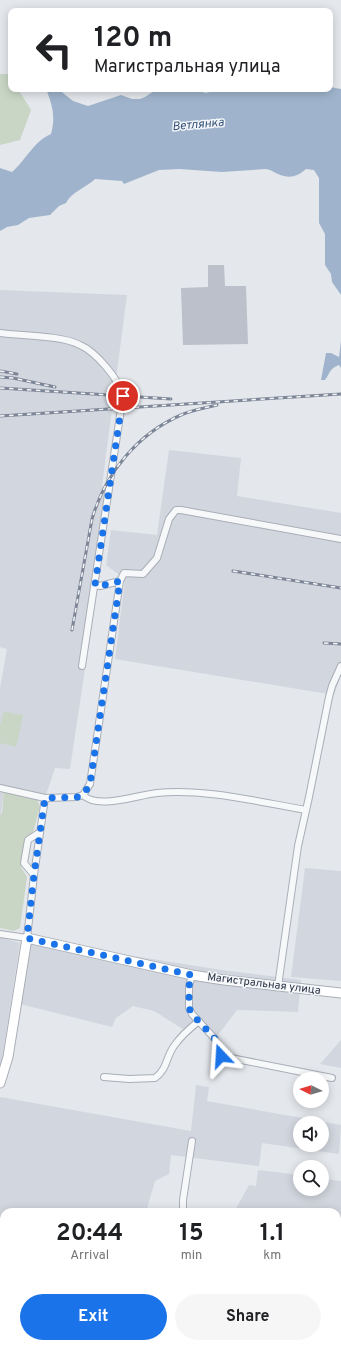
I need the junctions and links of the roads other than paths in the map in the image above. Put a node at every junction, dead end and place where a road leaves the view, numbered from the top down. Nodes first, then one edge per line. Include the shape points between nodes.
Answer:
1 (0, 334) edge
2 (341, 539) edge
3 (120, 581) junction
4 (95, 585) junction
5 (82, 666) dead end
6 (341, 666) edge
7 (0, 788) edge
8 (83, 795) junction
9 (45, 798) junction
10 (306, 810) junction
11 (40, 832) junction
12 (34, 875) junction
13 (0, 934) edge
14 (27, 938) junction
15 (192, 975) junction
16 (278, 986) junction
17 (341, 993) edge
18 (199, 1021) junction
19 (104, 1077) dead end
20 (332, 1078) dead end
21 (0, 1083) edge
22 (192, 1141) dead end
23 (183, 1208) edge

1 - 4 street via 60,339 81,345 109,369 121,388 123,396
2 - 3 street via 176,510 169,519 157,558 143,574 124,573
3 - 4 street
3 - 8 street via 90,784
4 - 5 street
6 - 10 street via 329,698
7 - 9 street
8 - 9 street
8 - 10 street via 89,800 101,802 182,790
9 - 11 street
10 - 16 street via 298,846
11 - 12 street
11 - 12 street via 28,840 24,863
12 - 14 street
13 - 14 street
14 - 15 main road, Магистральная улица
14 - 21 main road via 8,1057
15 - 16 main road, Магистральная улица
15 - 18 street via 189,1008
16 - 17 main road, Магистральная улица
18 - 19 street via 174,1047 165,1068 154,1078
18 - 20 street via 215,1039 221,1056
22 - 23 street

